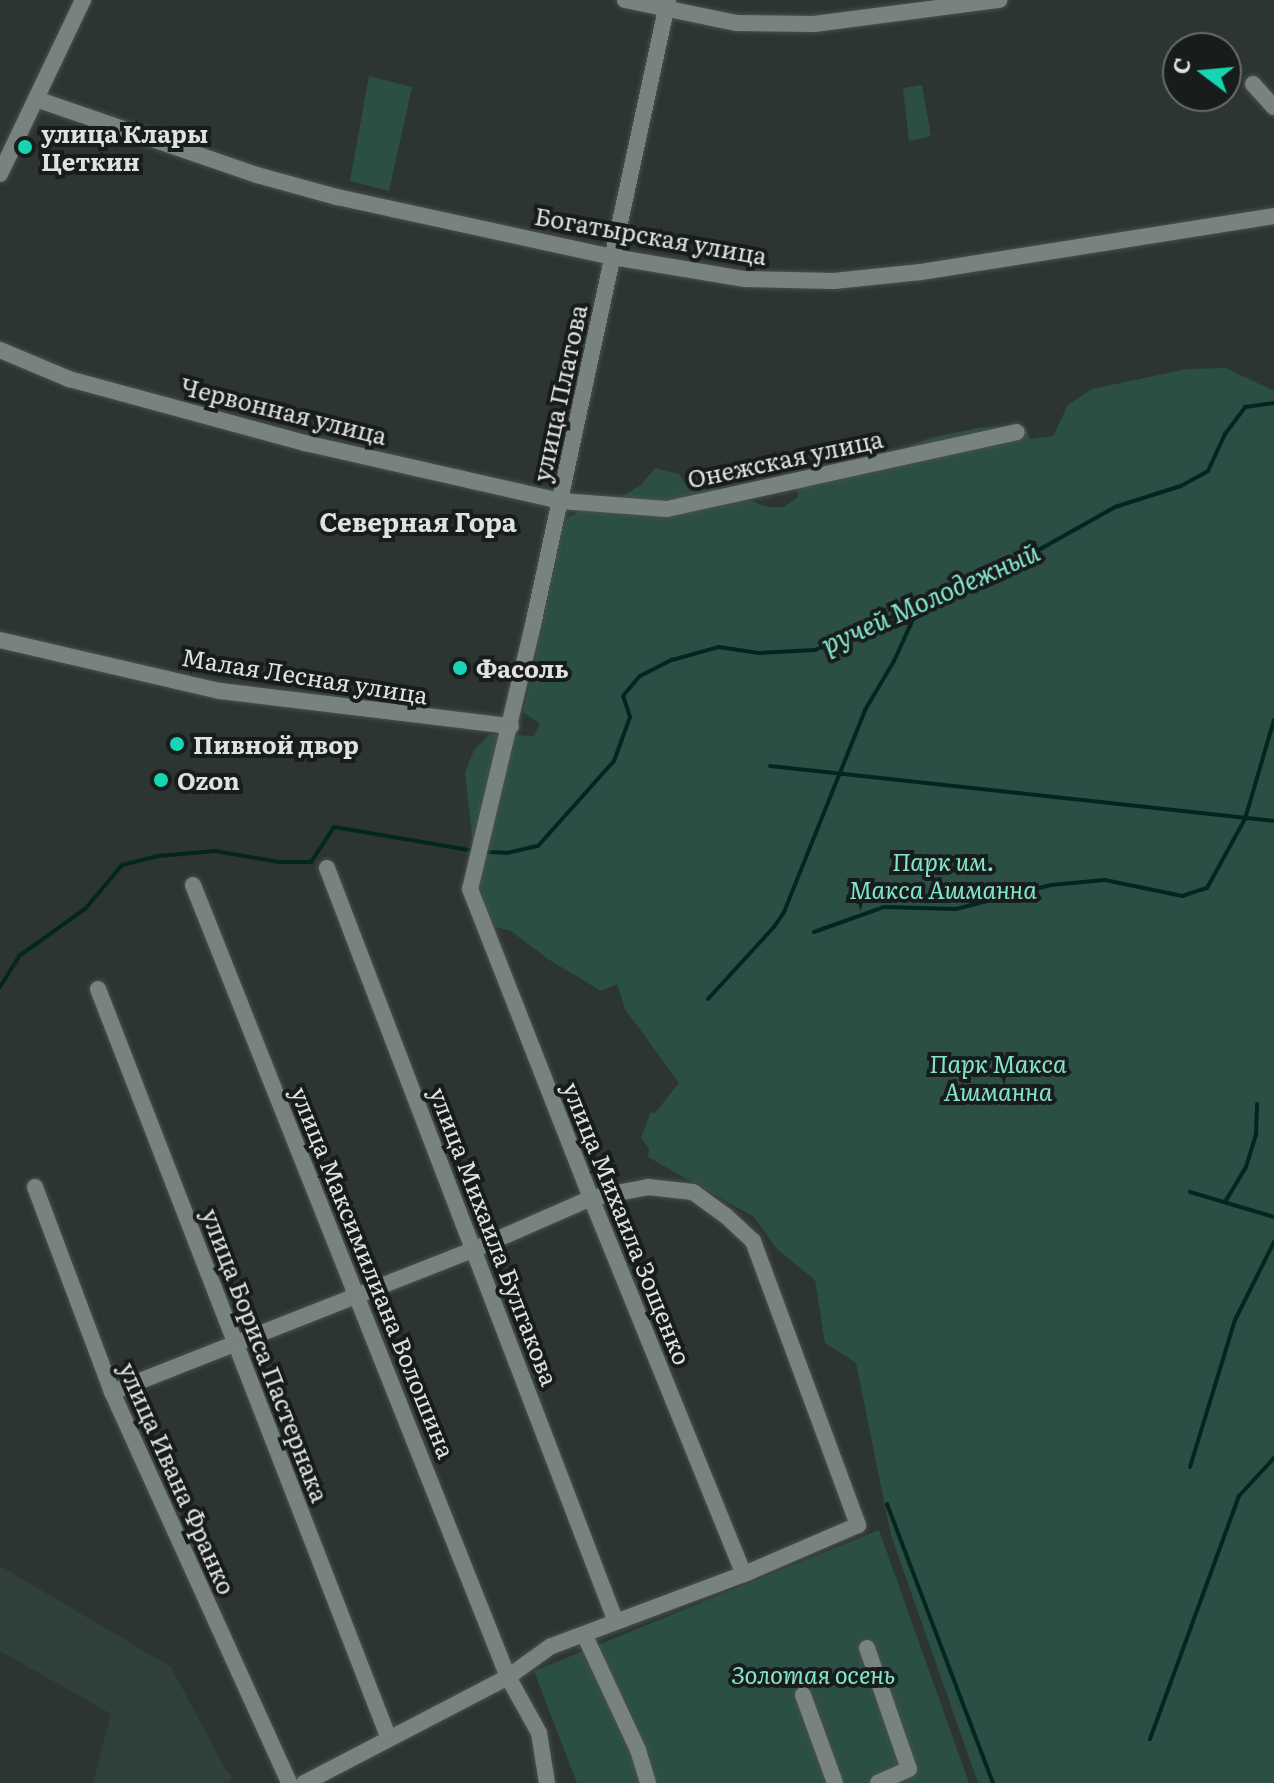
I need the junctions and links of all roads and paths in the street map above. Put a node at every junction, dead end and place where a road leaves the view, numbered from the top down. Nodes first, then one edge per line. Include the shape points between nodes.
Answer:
1 (83, 0) edge
2 (625, 0) edge
3 (999, 0) edge
4 (667, 4) edge
5 (1253, 84) dead end
6 (36, 99) junction
7 (1274, 107) edge
8 (0, 174) edge
9 (1274, 216) edge
10 (613, 257) junction
11 (0, 350) edge
12 (1017, 432) dead end
13 (561, 501) junction
14 (0, 640) edge
15 (511, 726) junction
16 (327, 868) dead end
17 (193, 885) dead end
18 (470, 889) joint
19 (98, 989) dead end
20 (35, 1187) dead end
21 (591, 1198) junction
22 (475, 1249) junction
23 (358, 1295) junction
24 (235, 1343) junction
25 (112, 1392) junction
26 (744, 1574) junction
27 (616, 1622) junction
28 (584, 1634) junction
29 (867, 1648) dead end
30 (508, 1677) junction
31 (803, 1695) dead end
32 (389, 1739) junction
33 (289, 1783) edge
34 (304, 1783) edge
35 (547, 1783) edge
36 (648, 1783) edge
37 (835, 1783) edge
38 (878, 1783) edge

1 - 6 street
2 - 4 street
3 - 4 street via 814,24 736,23
4 - 10 street, улица Платова
5 - 7 street
6 - 8 street
6 - 10 street, Богатырская улица via 297,187
9 - 10 street, Богатырская улица via 834,281 745,279
10 - 13 street, улица Платова
11 - 13 street, Червонная улица via 69,379 292,439
12 - 13 street, Онежская улица via 667,509
13 - 15 street, улица Платова
14 - 15 street, Малая Лесная улица via 220,691
15 - 18 street, улица Платова
16 - 22 street, улица Михаила Булгакова
17 - 23 street, улица Максимилиана Волошина
18 - 21 street, улица Михаила Зощенко
19 - 24 street, улица Бориса Пастернака
20 - 25 street, улица Ивана Франко
21 - 22 street
21 - 26 street, улица Михаила Зощенко
21 - 26 street via 648,1187 693,1192 753,1241 858,1525
22 - 23 street
22 - 27 street, улица Михаила Булгакова
23 - 24 street
23 - 30 street, улица Максимилиана Волошина
24 - 25 street
24 - 32 street, улица Бориса Пастернака
25 - 33 street, улица Ивана Франко
26 - 27 street
27 - 28 street
28 - 30 street via 551,1646
28 - 36 street
29 - 38 street via 909,1769
30 - 32 street
30 - 35 street, улица Максимилиана Волошина via 539,1733
31 - 37 street
32 - 34 street

